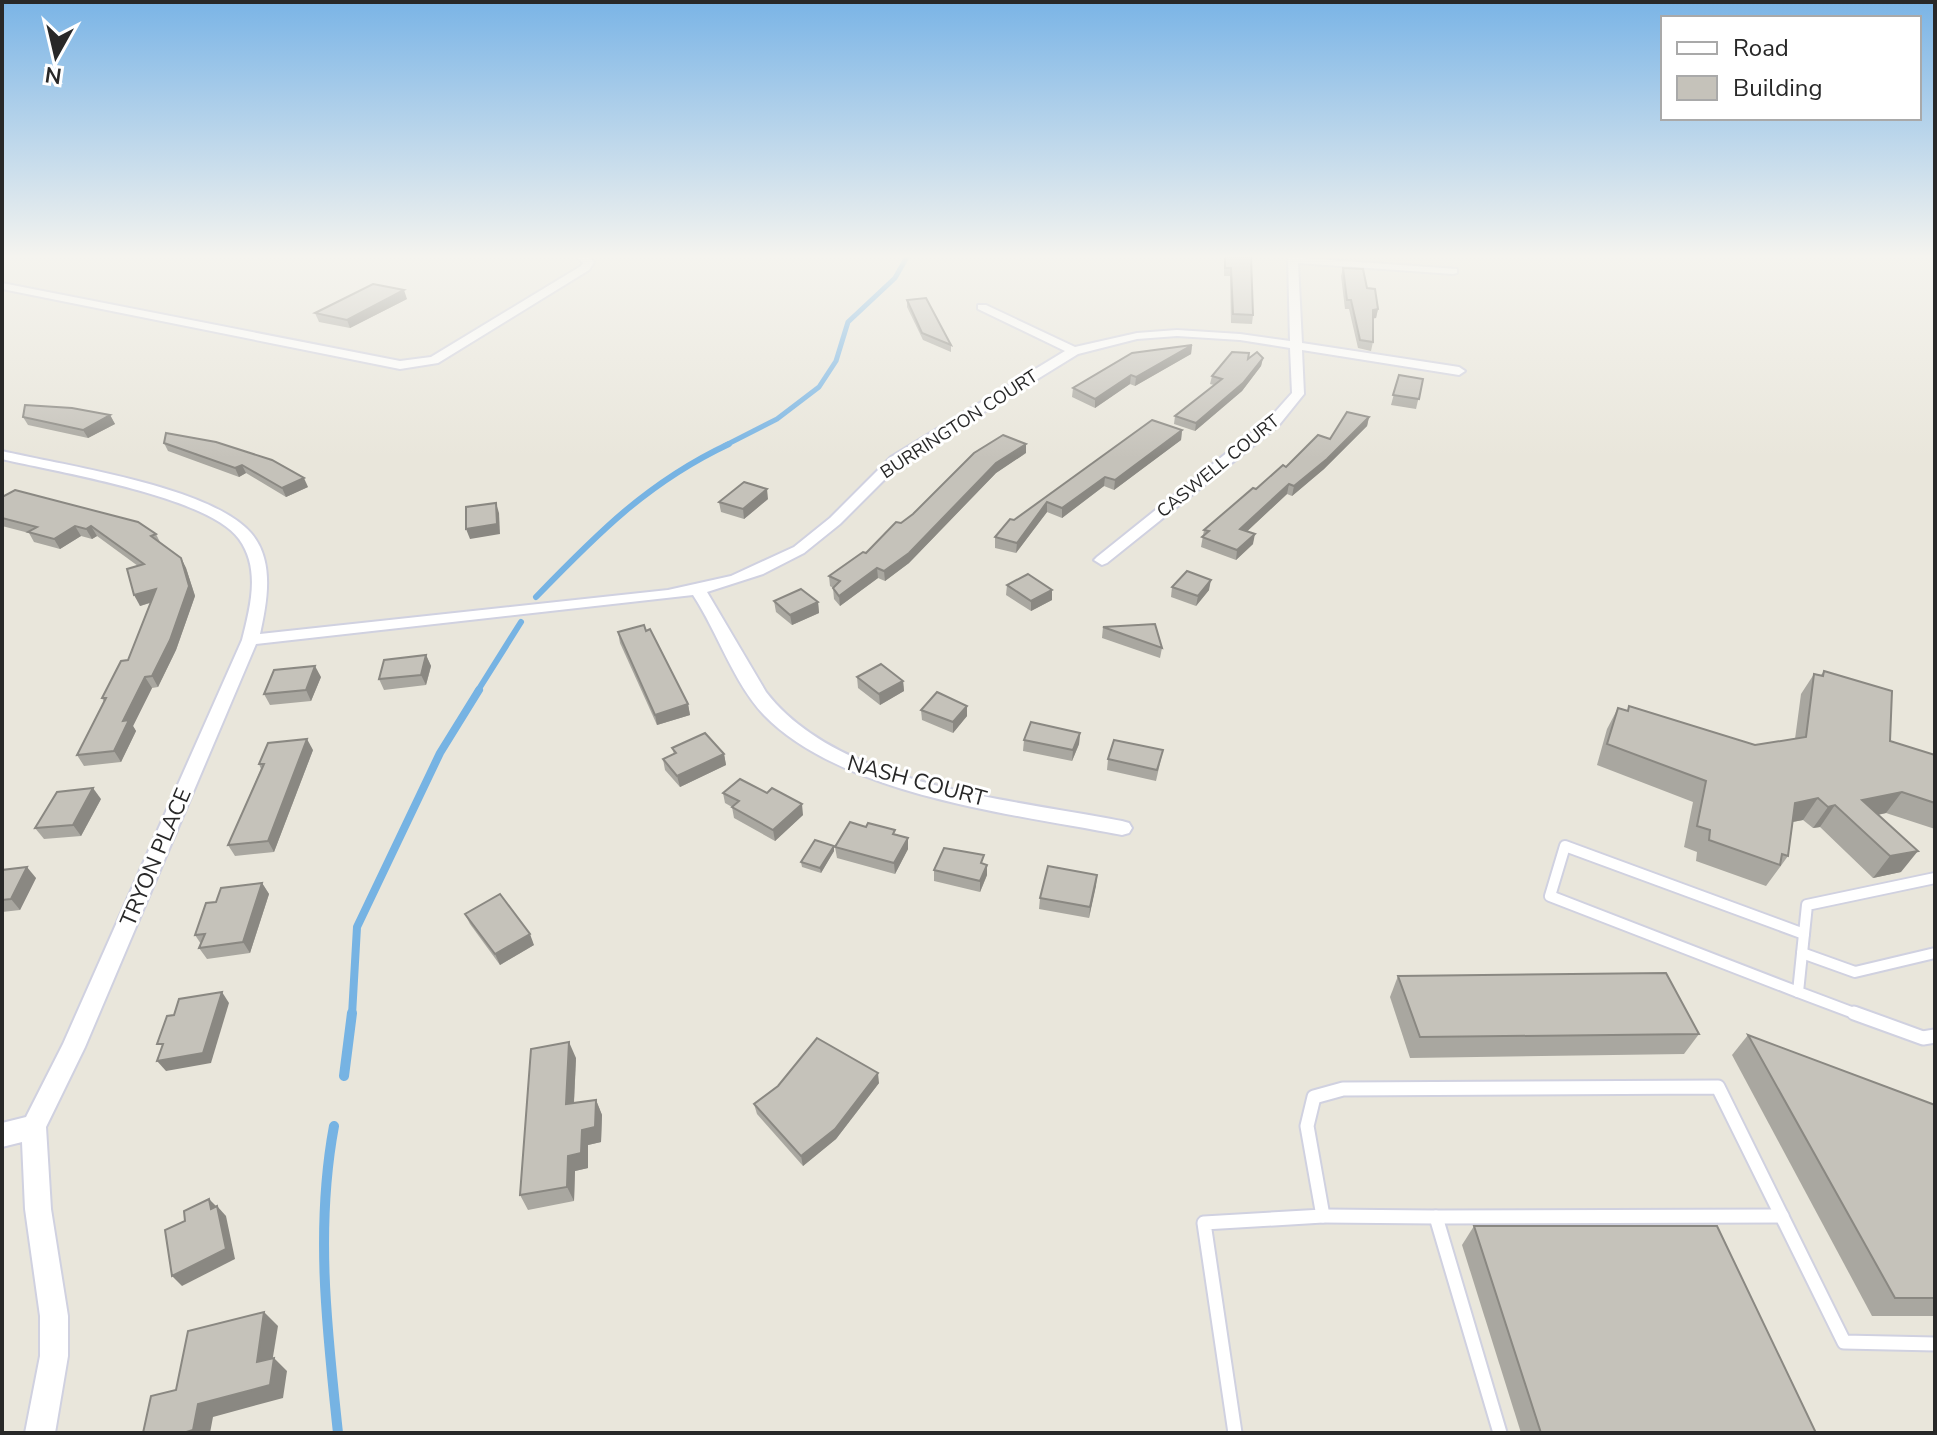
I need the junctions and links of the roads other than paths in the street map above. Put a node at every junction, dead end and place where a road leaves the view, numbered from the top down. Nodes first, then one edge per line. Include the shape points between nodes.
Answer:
1 (192, 324) edge
2 (493, 324) edge
3 (1017, 324) edge
4 (1295, 324) edge
5 (1296, 345) junction
6 (1074, 351) junction
7 (1459, 371) dead end
8 (2, 455) edge
9 (1102, 560) dead end
10 (698, 590) junction
11 (250, 640) junction
12 (1122, 828) dead end
13 (1935, 878) edge
14 (1804, 934) junction
15 (1802, 953) junction
16 (1935, 953) edge
17 (1798, 992) junction
18 (1935, 1036) edge
19 (34, 1127) junction
20 (2, 1135) edge
21 (1323, 1216) junction
22 (1782, 1216) junction
23 (1436, 1217) junction
24 (1935, 1344) edge
25 (40, 1433) edge
26 (1235, 1433) edge
27 (1500, 1433) edge

1 - 2 street via 400,365 434,360
3 - 6 street
4 - 5 street, CASWELL COURT
5 - 6 street, BURRINGTON COURT via 1177,333
5 - 7 street, BURRINGTON COURT
5 - 9 street, CASWELL COURT via 1300,387 1285,411
6 - 10 street, BURRINGTON COURT via 896,460 802,549 760,570
8 - 11 street, TRYON PLACE via 173,495 221,514 246,537 258,565 260,599
10 - 11 street, BURRINGTON COURT
10 - 12 street, NASH COURT via 770,709 810,744 870,771 944,791
11 - 19 street, TRYON PLACE
13 - 14 lane via 1807,905
14 - 15 lane
14 - 17 lane via 1565,846 1550,896
15 - 16 lane via 1855,972
15 - 17 lane
17 - 18 lane via 1923,1038
19 - 20 street
19 - 25 street, TRYON PLACE via 38,1209 54,1316 54,1356
21 - 22 lane via 1307,1126 1314,1097 1343,1089 1391,1087 1718,1087
21 - 23 lane
21 - 26 lane via 1204,1223
22 - 23 lane
22 - 24 lane via 1844,1342
23 - 27 lane

